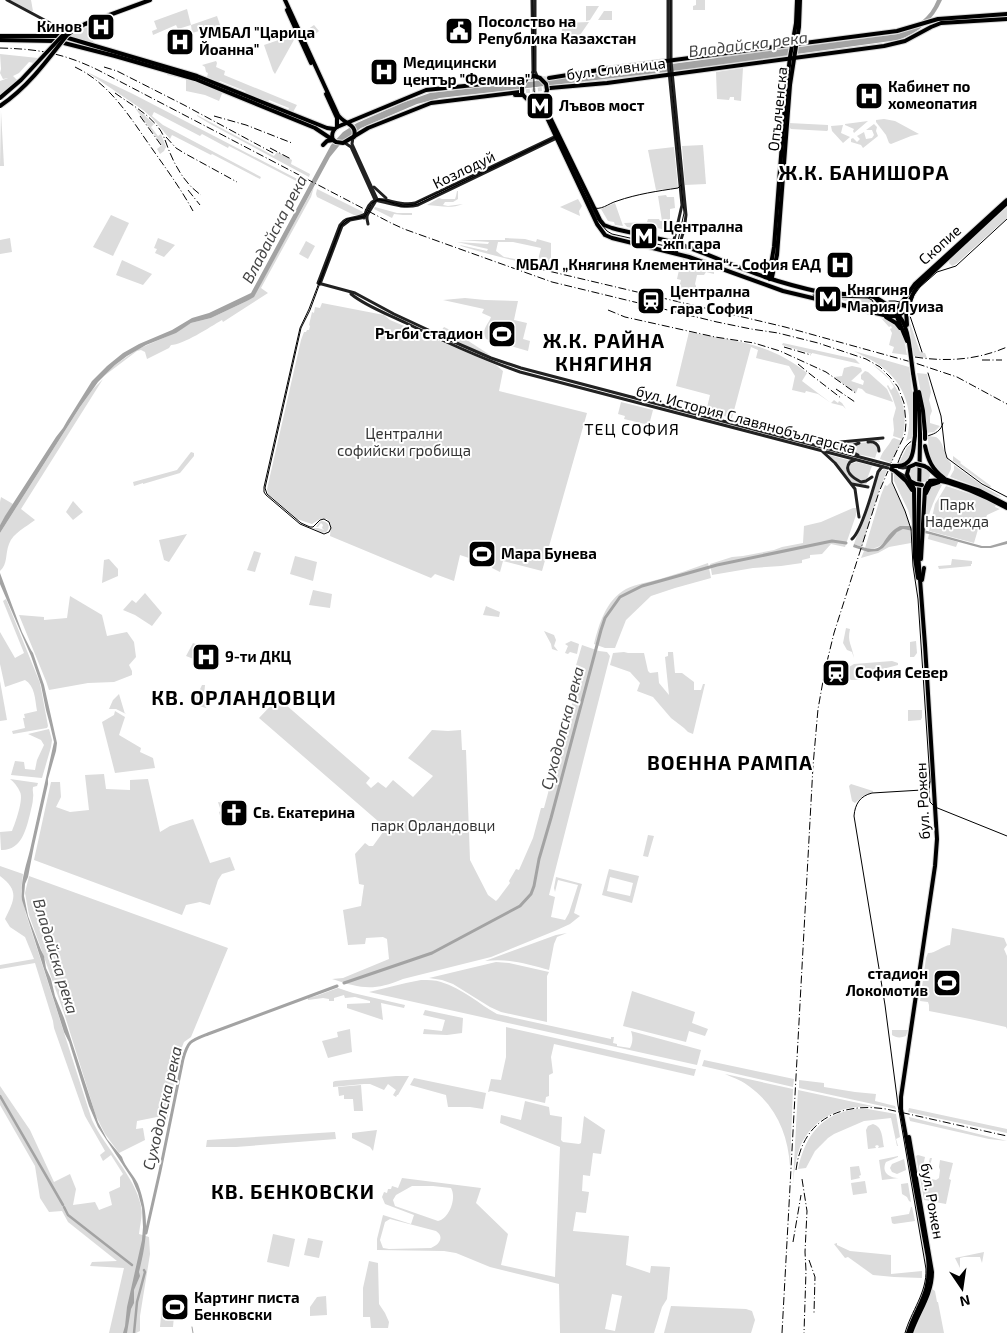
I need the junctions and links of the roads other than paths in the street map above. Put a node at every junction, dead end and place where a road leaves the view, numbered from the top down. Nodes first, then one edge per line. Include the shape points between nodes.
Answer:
1 (7, 0) edge
2 (150, 0) edge
3 (283, 0) edge
4 (534, 0) edge
5 (669, 0) edge
6 (798, 0) edge
7 (1007, 14) edge
8 (1007, 18) edge
9 (85, 24) junction
10 (55, 30) junction
11 (51, 36) junction
12 (63, 37) junction
13 (1, 38) edge
14 (794, 45) junction
15 (116, 54) junction
16 (792, 57) junction
17 (670, 62) junction
18 (605, 69) junction
19 (671, 73) junction
20 (529, 77) junction
21 (539, 77) junction
22 (549, 78) tunnel mouth
23 (521, 80) tunnel mouth
24 (472, 85) junction
25 (548, 90) junction
26 (522, 93) junction
27 (0, 98) edge
28 (542, 99) junction
29 (537, 102) junction
30 (0, 106) edge
31 (349, 124) junction
32 (336, 128) junction
33 (354, 134) junction
34 (557, 136) junction
35 (333, 140) junction
36 (344, 143) junction
37 (323, 145) dead end
38 (370, 182) junction
39 (377, 200) junction
40 (1007, 200) edge
41 (390, 201) junction
42 (1007, 204) edge
43 (673, 243) junction
44 (680, 245) junction
45 (674, 253) junction
46 (770, 278) junction
47 (768, 286) junction
48 (874, 297) junction
49 (887, 305) junction
50 (900, 305) junction
51 (906, 310) junction
52 (870, 312) junction
53 (879, 314) junction
54 (898, 316) junction
55 (907, 335) junction
56 (438, 336) junction
57 (915, 380) junction
58 (883, 438) dead end
59 (923, 440) junction
60 (870, 442) junction
61 (881, 443) dead end
62 (914, 443) junction
63 (814, 444) junction
64 (926, 446) junction
65 (821, 450) junction
66 (879, 451) dead end
67 (859, 459) junction
68 (912, 466) junction
69 (890, 467) junction
70 (930, 469) junction
71 (872, 477) dead end
72 (910, 480) junction
73 (945, 481) junction
74 (929, 482) junction
75 (852, 484) junction
76 (868, 487) dead end
77 (914, 494) junction
78 (925, 498) junction
79 (1007, 506) edge
80 (859, 517) dead end
81 (919, 527) junction
82 (919, 534) junction
83 (852, 539) dead end
84 (924, 568) dead end
85 (921, 590) junction
86 (914, 1011) junction
87 (909, 1333) edge

1 - 10 main road via 50,23
2 - 9 main road
3 - 31 main road via 338,115
3 - 32 main road via 337,118
4 - 20 main road via 533,71
4 - 21 main road via 535,71
5 - 17 main road
6 - 14 main road, Опълченска via 800,23
7 - 14 main road, бул. Сливница via 946,18 897,31
8 - 16 main road, бул. Сливница via 941,23 894,44
9 - 27 main road, bridge via 67,31 33,69
9 - 30 main road, bridge via 67,35 32,79
10 - 11 main road
10 - 12 main road
11 - 12 main road
11 - 13 main road
12 - 15 main road
13 - 15 main road via 60,42
14 - 16 main road, Опълченска
14 - 17 main road, бул. Сливница
15 - 32 main road via 197,76 327,128
15 - 35 main road via 195,79 315,128
16 - 19 main road, бул. Сливница
16 - 46 main road, Опълченска via 786,92
17 - 18 main road, бул. Сливница
17 - 19 main road
18 - 21 main road
18 - 22 main road, бул. Сливница
19 - 25 main road, бул. Сливница
19 - 43 main road via 682,205
19 - 44 main road via 686,215
20 - 21 main road
20 - 24 main road
20 - 26 main road, bridge via 522,86
21 - 25 main road, bridge via 545,81
23 - 24 main road
24 - 31 main road via 426,90
25 - 28 main road
26 - 29 main road via 530,101
26 - 33 main road via 428,104
28 - 29 main road
28 - 34 main road
29 - 34 main road
31 - 32 main road
31 - 33 main road via 354,128
32 - 35 main road
33 - 36 main road
33 - 38 main road via 352,144
34 - 39 main road, Козлодуй via 418,205 404,207
34 - 41 main road, Козлодуй via 418,202 406,205
34 - 43 main road via 604,225
34 - 45 main road via 602,233
35 - 36 main road
35 - 37 main road
36 - 39 main road via 350,147
38 - 39 main road
38 - 41 main road
39 - 41 main road, Козлодуй
39 - 56 main road, бул. История Славянобългарска via 372,202 365,216 349,218 340,225 319,284 349,292 364,303
40 - 50 main road, Скопие via 918,280
42 - 51 main road, Скопие via 918,286
43 - 44 main road
43 - 45 main road
44 - 45 main road
44 - 46 main road
45 - 47 main road
46 - 47 main road, Опълченска
46 - 48 main road via 832,294
47 - 52 main road
48 - 49 main road
48 - 52 main road via 878,308
49 - 50 main road
49 - 54 main road
50 - 54 main road, Скопие
51 - 54 main road, Скопие
51 - 55 main road
52 - 53 main road
53 - 54 main road
53 - 55 main road via 896,323
54 - 55 main road, бул. Рожен via 905,323
55 - 57 main road, бул. Рожен, bridge
56 - 63 main road, бул. История Славянобългарска via 521,368
56 - 65 main road, бул. История Славянобългарска via 484,358 537,377
57 - 59 main road, бул. Рожен, bridge
57 - 62 main road, бул. Рожен, bridge
58 - 63 main road
59 - 64 main road, бул. Рожен
59 - 81 main road, бул. Рожен
60 - 61 main road
60 - 66 main road via 876,444
60 - 67 main road via 853,446
62 - 68 main road, бул. Рожен
62 - 69 main road via 911,459 905,464
63 - 67 main road, бул. История Славянобългарска
64 - 70 main road, бул. Рожен via 925,459
64 - 73 main road via 932,466
65 - 67 main road, бул. История Славянобългарска
65 - 75 main road
67 - 69 main road, бул. История Славянобългарска
67 - 71 main road via 848,464 851,474 861,482
68 - 69 main road, бул. История Славянобългарска
68 - 70 main road, bridge
68 - 72 main road via 907,473
69 - 72 main road, бул. История Славянобългарска
69 - 77 main road via 906,481
69 - 83 main road via 881,468 878,472 865,514
70 - 73 main road
70 - 74 main road via 932,476
72 - 74 main road, bridge via 922,485
72 - 77 main road, бул. Рожен
73 - 74 main road
73 - 78 main road via 930,485
73 - 79 main road via 985,493
74 - 78 main road, бул. Рожен
75 - 76 main road
75 - 80 main road
77 - 81 main road, бул. Рожен
78 - 81 main road, бул. Рожен
81 - 82 main road, бул. Рожен
81 - 82 main road, бул. Рожен
82 - 85 main road, бул. Рожен
82 - 85 main road, бул. Рожен via 915,558
84 - 85 main road
85 - 86 main road, бул. Рожен via 937,839
86 - 87 main road, бул. Рожен via 901,1098 929,1273 926,1293
86 - 87 main road, бул. Рожен via 903,1104 932,1276 928,1295

